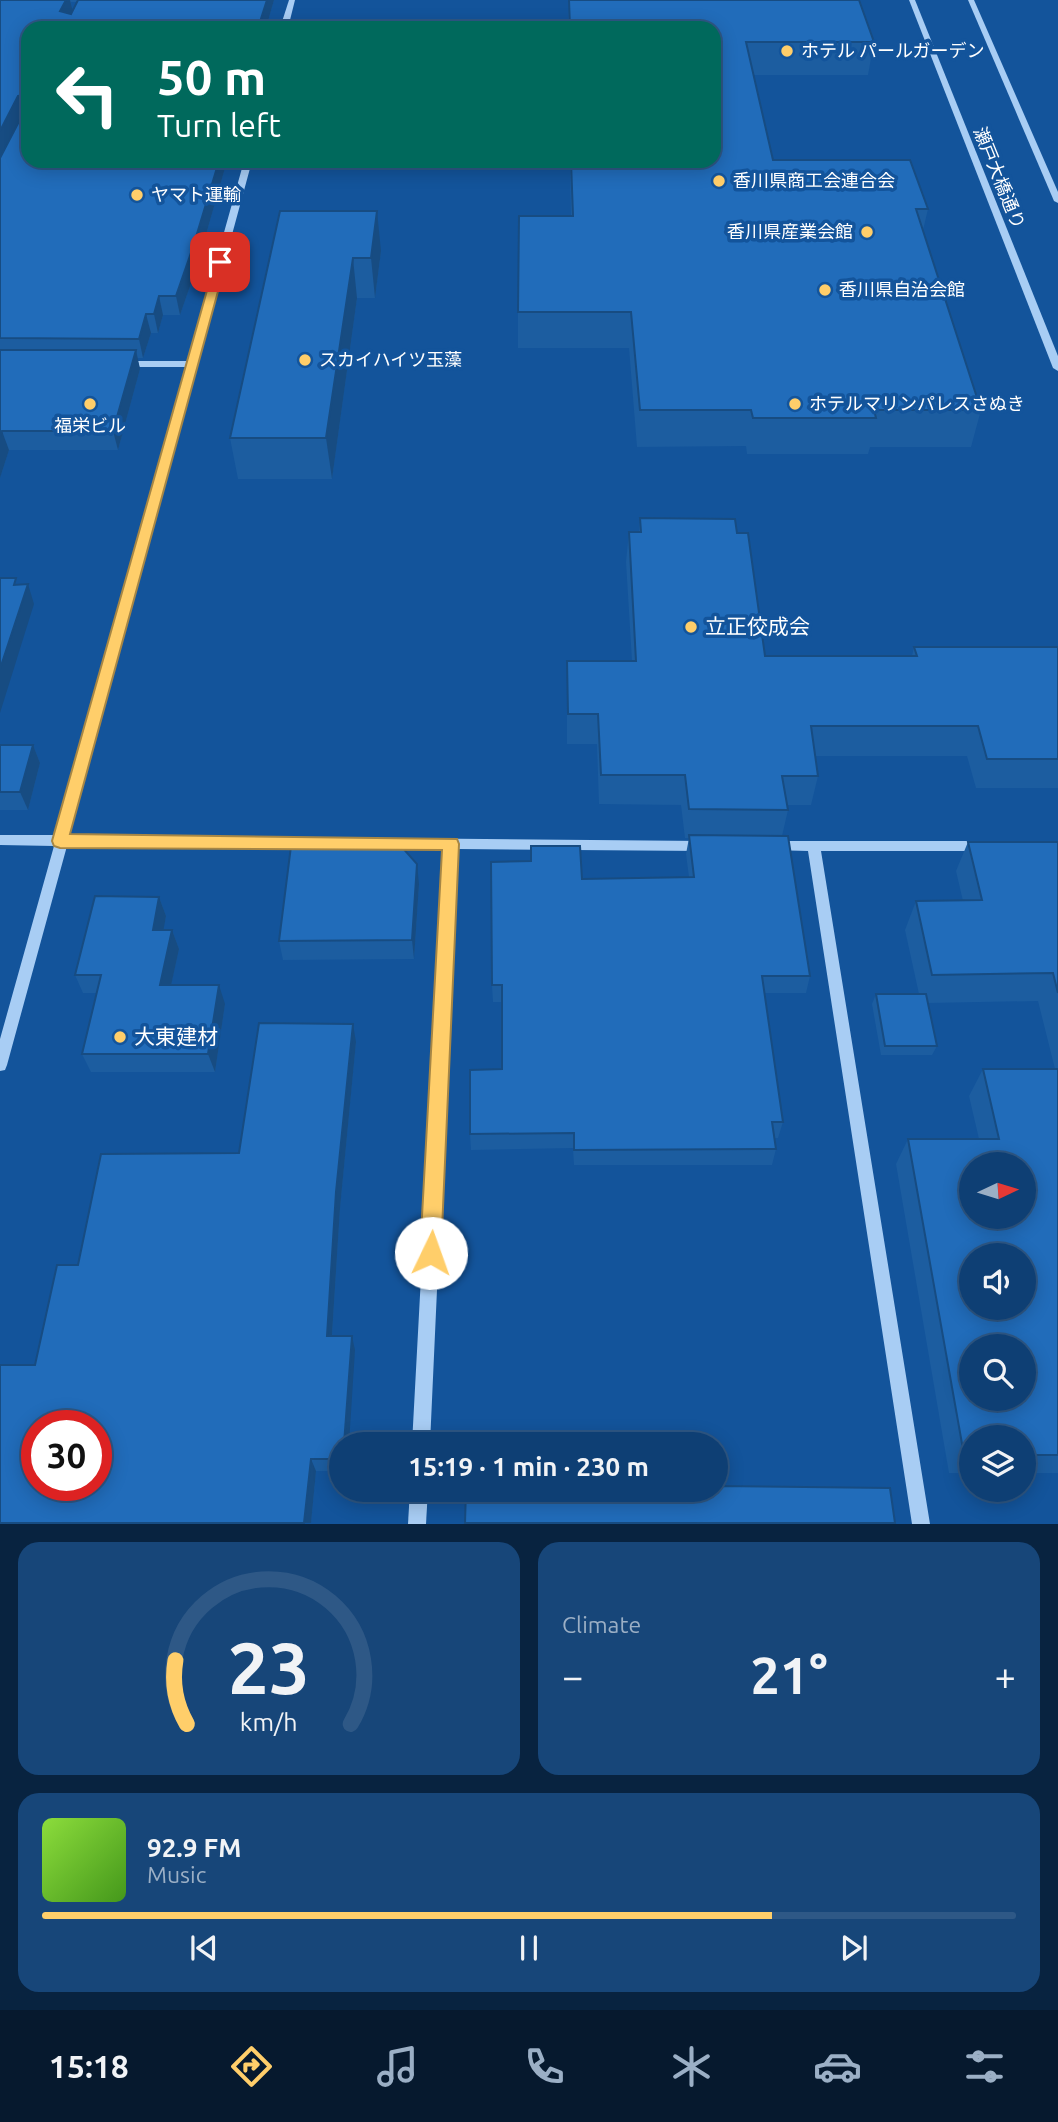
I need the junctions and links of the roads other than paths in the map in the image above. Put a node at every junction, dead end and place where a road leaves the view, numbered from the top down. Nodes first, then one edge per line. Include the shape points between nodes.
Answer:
1 (292, 0) edge
2 (912, 0) edge
3 (971, 0) edge
4 (286, 21) edge
5 (246, 168) edge
6 (1058, 201) edge
7 (110, 364) edge
8 (192, 364) junction
9 (1058, 368) edge
10 (0, 840) edge
11 (60, 841) junction
12 (451, 844) junction
13 (716, 846) edge
14 (758, 846) edge
15 (1004, 846) edge
16 (814, 847) junction
17 (0, 1065) edge
18 (422, 1432) edge
19 (418, 1502) edge
20 (417, 1524) edge
21 (921, 1524) edge

1 - 4 street
2 - 9 street, 瀬戸大橋通り
3 - 6 street
5 - 8 street
7 - 8 street
8 - 11 street
10 - 11 street
11 - 12 street
11 - 17 street
12 - 13 street
12 - 18 street
14 - 16 street
15 - 16 street
16 - 21 street
19 - 20 street

